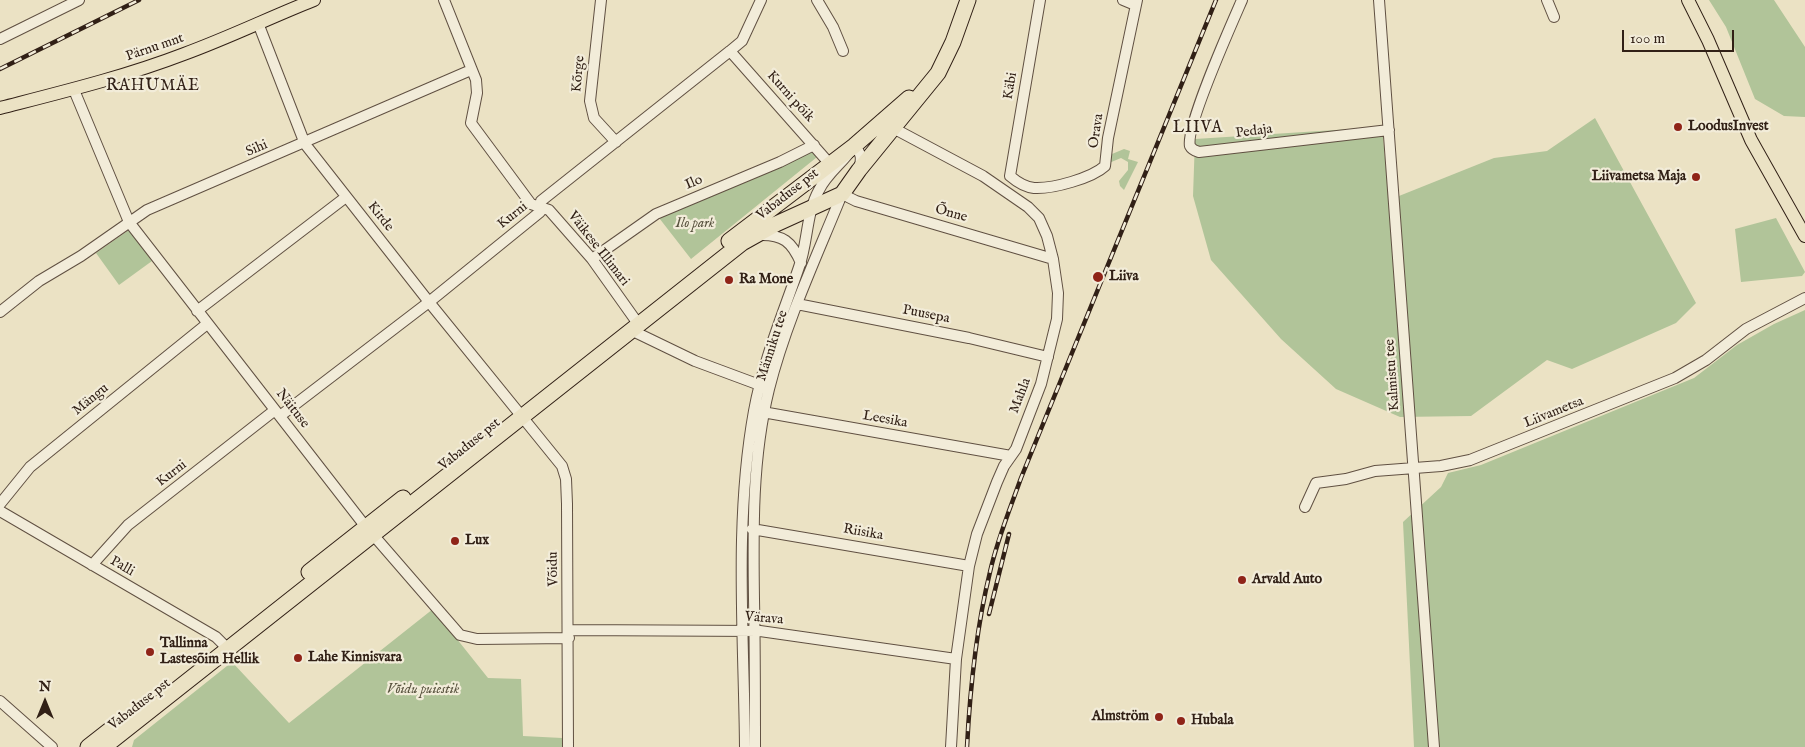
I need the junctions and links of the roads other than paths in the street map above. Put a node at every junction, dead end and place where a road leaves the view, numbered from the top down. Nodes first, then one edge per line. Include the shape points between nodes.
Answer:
1 (79, 0) edge
2 (314, 0) edge
3 (444, 0) edge
4 (602, 0) edge
5 (761, 0) edge
6 (817, 0) edge
7 (959, 0) edge
8 (968, 0) edge
9 (1040, 0) edge
10 (1123, 0) edge
11 (1242, 0) edge
12 (1379, 0) edge
13 (1547, 0) edge
14 (1688, 0) edge
15 (1136, 3) edge
16 (1554, 17) dead end
17 (258, 23) junction
18 (0, 39) edge
19 (730, 51) junction
20 (843, 51) dead end
21 (471, 70) junction
22 (74, 90) junction
23 (0, 108) edge
24 (894, 128) junction
25 (1389, 130) junction
26 (616, 142) junction
27 (305, 144) junction
28 (814, 145) junction
29 (854, 146) junction
30 (829, 163) junction
31 (859, 170) junction
32 (1010, 176) joint
33 (842, 194) junction
34 (346, 197) junction
35 (540, 207) junction
36 (812, 209) junction
37 (128, 222) junction
38 (754, 235) junction
39 (1805, 236) edge
40 (592, 259) junction
41 (1053, 259) junction
42 (801, 263) junction
43 (790, 294) junction
44 (1805, 298) edge
45 (429, 302) junction
46 (797, 304) junction
47 (197, 311) junction
48 (0, 312) edge
49 (635, 323) junction
50 (207, 324) junction
51 (1048, 357) junction
52 (764, 386) junction
53 (759, 412) junction
54 (278, 413) junction
55 (518, 413) junction
56 (1011, 456) junction
57 (1413, 468) junction
58 (0, 504) edge
59 (1306, 506) dead end
60 (0, 511) edge
61 (752, 529) junction
62 (370, 531) junction
63 (92, 565) junction
64 (969, 566) junction
65 (749, 630) junction
66 (568, 634) junction
67 (224, 645) junction
68 (956, 659) junction
69 (0, 701) edge
70 (98, 745) edge
71 (52, 747) edge
72 (568, 747) edge
73 (745, 747) edge
74 (757, 747) edge
75 (951, 747) edge
76 (1434, 747) edge

1 - 18 street
2 - 17 main road, Pärnu mnt
3 - 21 street
4 - 26 street, Kõrge via 590,101 594,118
5 - 19 street, Kurni via 742,41
6 - 20 street
7 - 29 highway, Männiku tee via 941,50 920,86
8 - 24 highway, Männiku tee via 938,73
9 - 32 street, Käbi
10 - 15 street
11 - 25 street, Pedaja via 1197,114 1190,136 1193,150 1199,152
12 - 25 street, Kalmistu tee
13 - 16 street
14 - 39 main road via 1751,140
15 - 32 street, Orava via 1105,166 1089,176 1046,187 1033,188
17 - 22 main road, Pärnu mnt via 184,54
17 - 27 street, Kirde
19 - 26 street, Kurni
19 - 28 street, Kurni põik
21 - 27 street, Sihi
21 - 35 street, Väikese Illimari via 477,93 471,123 532,204
22 - 23 main road, Pärnu mnt
22 - 37 street, Näituse
24 - 31 highway, Männiku tee
24 - 41 street, Mahla via 965,165 1028,207 1039,218
25 - 57 street, Kalmistu tee
26 - 35 street, Kurni via 541,201
27 - 34 street, Kirde
27 - 37 street, Sihi via 147,210
28 - 30 street, Kurni põik
28 - 40 street, Ilo via 656,214
29 - 30 highway, Vabaduse pst
29 - 31 street via 862,158
29 - 36 street, Männiku tee via 823,183
30 - 49 highway, Vabaduse pst
31 - 33 highway, Männiku tee
33 - 36 highway, Vabaduse pst
33 - 41 street, Õnne via 856,202
33 - 46 street, Männiku tee
34 - 45 street, Kirde
34 - 47 street
35 - 40 street, Väikese Illimari via 549,210
35 - 45 street, Kurni via 540,212
36 - 38 highway, Vabaduse pst
36 - 42 street, Männiku tee
37 - 47 street, Näituse
37 - 48 street, Sihi via 39,281
38 - 42 street via 786,239 795,248
38 - 49 highway, Vabaduse pst
40 - 49 street, Väikese Illimari
41 - 51 street, Mahla via 1057,307
42 - 43 street, Männiku tee
43 - 46 street
43 - 52 street, Männiku tee
44 - 57 street, Liivametsa via 1746,329 1706,360 1675,378 1500,450 1470,460
45 - 54 street, Kurni
45 - 55 street, Kirde
46 - 51 street, Puusepa
46 - 52 street, Männiku tee
47 - 50 street, Näituse
49 - 52 street via 637,333 695,361
49 - 55 highway, Vabaduse pst
50 - 54 street, Näituse
50 - 58 street, Mängu via 30,467
51 - 56 street, Mahla via 1036,398
52 - 53 street, Männiku tee
53 - 56 street, Leesika
53 - 61 street, Männiku tee
53 - 65 street, Männiku tee via 742,506
54 - 62 street, Näituse
54 - 63 street, Kurni via 128,525
55 - 62 highway, Vabaduse pst
55 - 66 street, Võidu via 548,446 562,466 566,479
56 - 64 street, Mahla via 986,508
57 - 59 street, Liivametsa via 1375,470 1346,479 1316,483
57 - 76 street, Kalmistu tee
60 - 63 street, Palli
61 - 64 street, Riisika
61 - 65 street, Männiku tee
62 - 66 street, Näituse via 460,635 477,639
62 - 67 highway, Vabaduse pst
63 - 67 street, Palli via 192,622
64 - 68 street, Mahla
65 - 66 street, Värava
65 - 68 street, Värava
65 - 73 street, Männiku tee
65 - 74 street, Männiku tee
66 - 72 street, Võidu
67 - 70 highway, Vabaduse pst
68 - 75 street, Mahla
69 - 71 street

